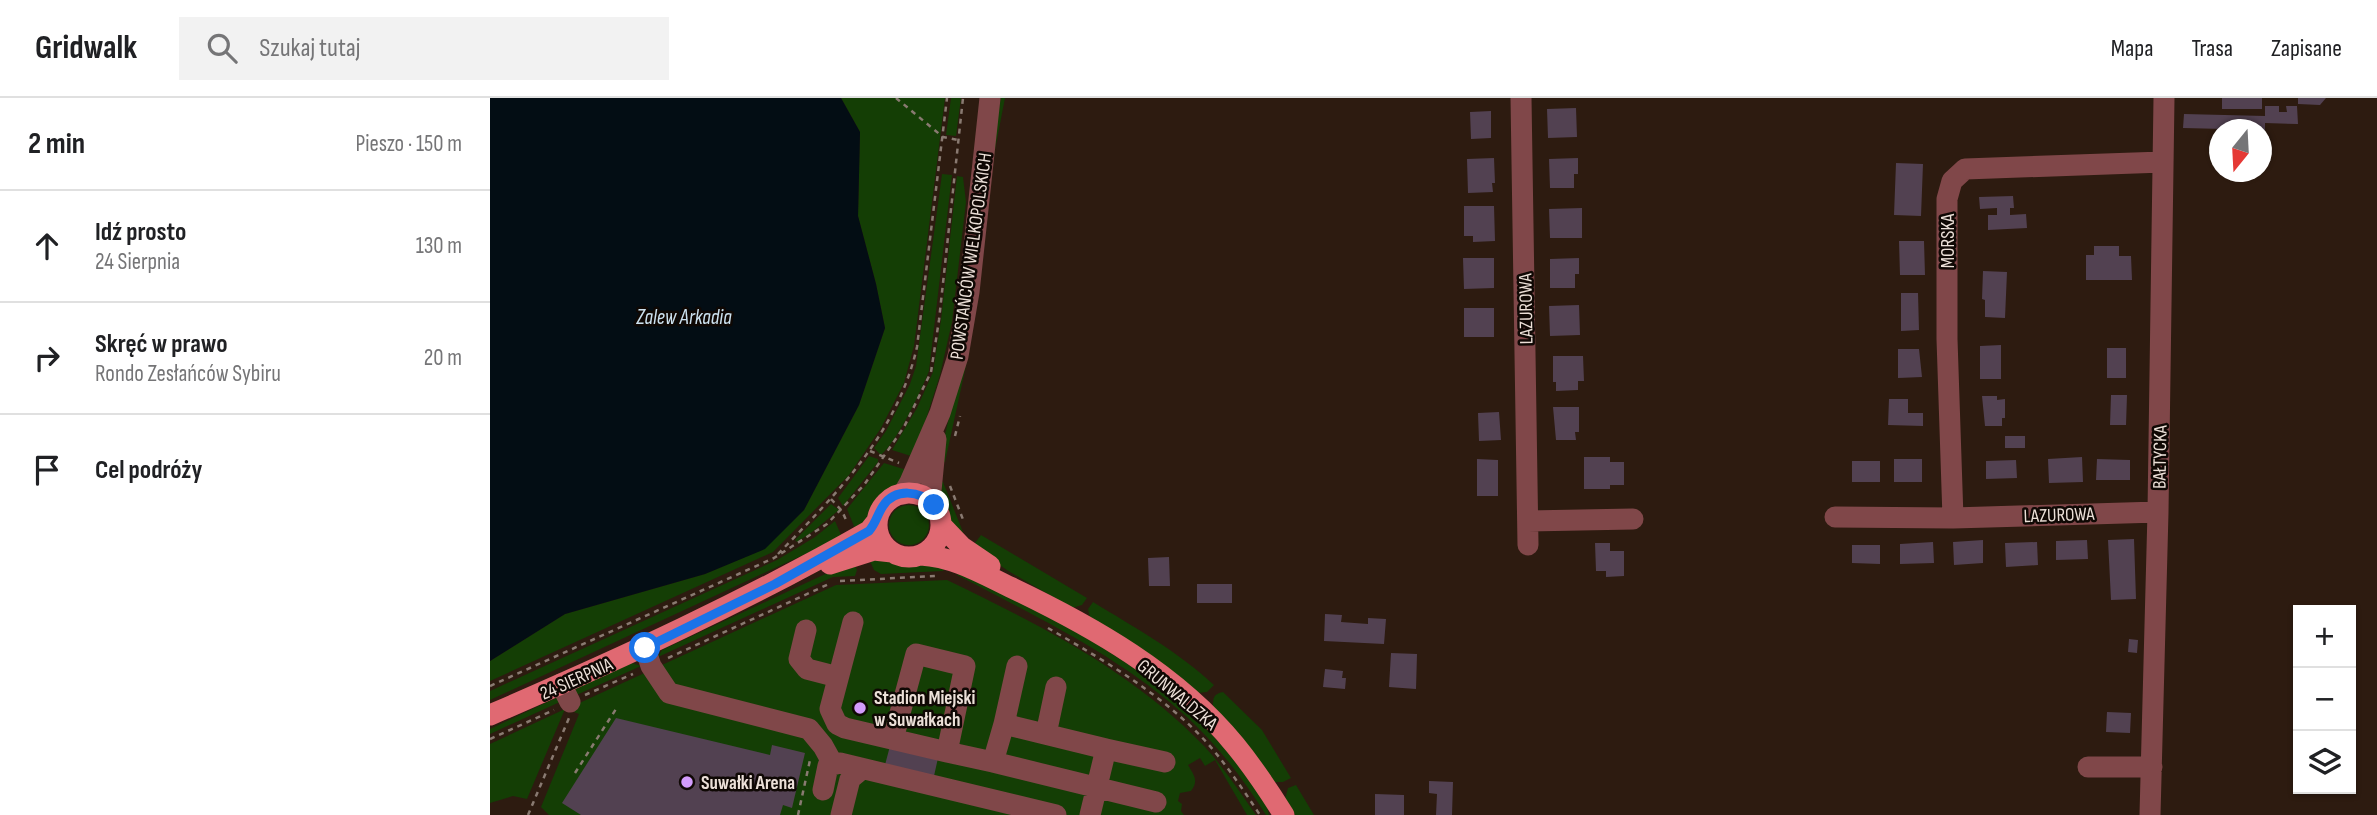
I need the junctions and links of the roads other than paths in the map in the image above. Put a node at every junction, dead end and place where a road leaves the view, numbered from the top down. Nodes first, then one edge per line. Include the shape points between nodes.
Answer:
1 (990, 98) edge
2 (1521, 98) edge
3 (2164, 98) edge
4 (2163, 162) junction
5 (940, 413) junction
6 (903, 494) junction
7 (930, 500) junction
8 (2158, 512) junction
9 (1835, 517) dead end
10 (1953, 518) junction
11 (1633, 519) dead end
12 (877, 521) junction
13 (1528, 521) junction
14 (941, 525) junction
15 (1528, 545) dead end
16 (892, 552) junction
17 (921, 555) junction
18 (775, 584) junction
19 (1043, 603) junction
20 (853, 622) dead end
21 (806, 630) dead end
22 (645, 648) junction
23 (1017, 666) dead end
24 (838, 677) junction
25 (1056, 687) dead end
26 (490, 715) edge
27 (1004, 724) junction
28 (1046, 734) junction
29 (893, 739) junction
30 (1106, 749) junction
31 (947, 752) junction
32 (993, 762) junction
33 (1165, 762) dead end
34 (834, 764) junction
35 (2088, 767) dead end
36 (2152, 767) junction
37 (862, 769) junction
38 (1096, 788) junction
39 (823, 790) dead end
40 (1156, 802) dead end
41 (841, 815) edge
42 (1056, 815) edge
43 (1090, 815) edge
44 (1284, 815) edge
45 (2150, 815) edge

1 - 5 street, POWSTAŃCÓW WIELKOPOLSKICH via 964,326
2 - 13 street, LAZUROWA
3 - 4 street, BAŁTYCKA
4 - 8 street, BAŁTYCKA
4 - 10 street, MORSKA via 1965,169 1952,181 1947,199 1947,339
5 - 6 street, POWSTAŃCÓW WIELKOPOLSKICH
5 - 7 street, POWSTAŃCÓW WIELKOPOLSKICH
6 - 7 main road
6 - 12 main road via 888,500
7 - 14 main road
8 - 10 street, LAZUROWA
8 - 36 street, BAŁTYCKA
9 - 10 street, LAZUROWA
11 - 13 street
12 - 16 main road via 879,537
12 - 18 main road, 24 SIERPNIA via 869,531
13 - 15 street, LAZUROWA
14 - 17 main road via 936,542
14 - 19 main road, GRUNWALDZKA via 962,547
16 - 17 main road
16 - 18 main road, 24 SIERPNIA via 874,550
17 - 19 main road, GRUNWALDZKA via 955,561
18 - 22 main road, 24 SIERPNIA
19 - 44 main road, GRUNWALDZKA via 1128,652 1175,687 1234,744
20 - 24 street
21 - 24 street via 799,659 807,669
22 - 26 main road, 24 SIERPNIA via 565,693
22 - 34 street via 669,694 809,729
23 - 27 street
24 - 29 street via 830,709 837,724
25 - 28 street
27 - 28 street
27 - 32 street
28 - 30 street
29 - 31 street
29 - 31 street via 916,654 965,666
30 - 33 street
30 - 38 street
31 - 32 street
32 - 38 street
34 - 37 street
34 - 39 street via 828,766
35 - 36 street
36 - 45 street, BAŁTYCKA
37 - 41 street via 850,779
37 - 42 street
38 - 40 street
38 - 43 street

